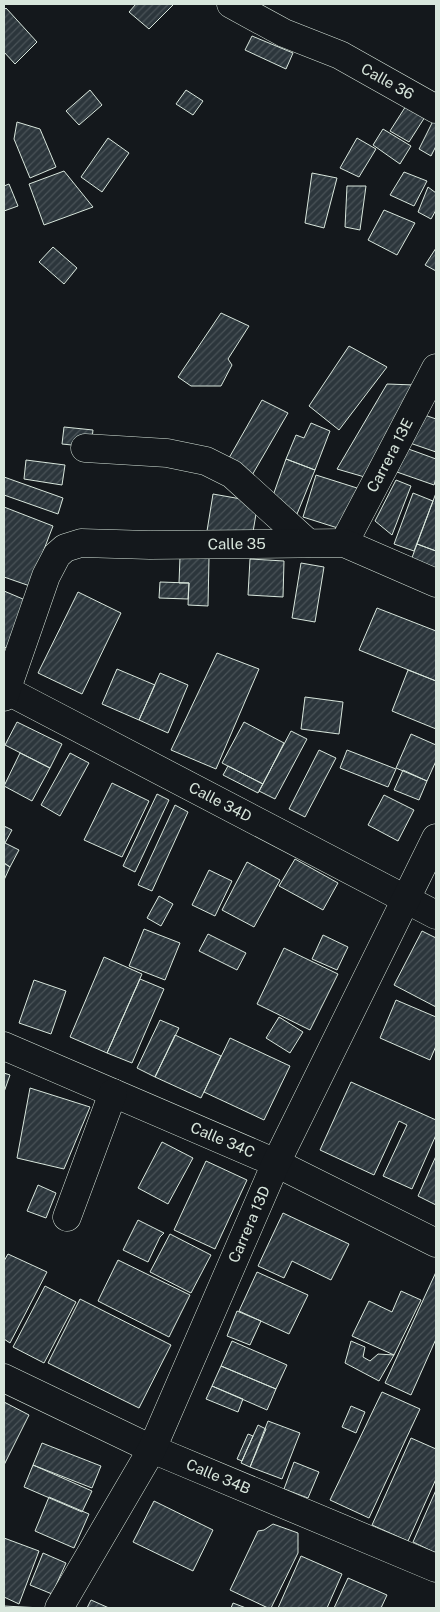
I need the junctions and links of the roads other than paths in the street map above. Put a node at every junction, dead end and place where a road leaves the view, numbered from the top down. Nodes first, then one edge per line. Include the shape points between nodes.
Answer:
1 (231, 4) edge
2 (436, 109) edge
3 (436, 368) edge
4 (85, 448) dead end
5 (308, 543) junction
6 (344, 543) junction
7 (436, 583) edge
8 (5, 692) edge
9 (436, 838) edge
10 (405, 900) junction
11 (436, 916) edge
12 (4, 1046) edge
13 (113, 1093) junction
14 (276, 1163) junction
15 (67, 1217) dead end
16 (436, 1243) edge
17 (4, 1378) edge
18 (152, 1450) junction
19 (436, 1568) edge
20 (59, 1608) edge

1 - 2 street, Calle 36 via 284,34 340,55
3 - 6 street, Carrera 13E
4 - 5 street via 167,453 206,461 232,474
5 - 6 street, Calle 35
5 - 8 street, Calle 35 via 150,545 81,542 64,548 46,576
6 - 7 street, Calle 35
8 - 10 street, Calle 34D
9 - 10 street, Carrera 13D
10 - 11 street, Calle 34D
10 - 14 street, Carrera 13D
12 - 13 street, Calle 34C
13 - 14 street, Calle 34C
13 - 15 street
14 - 16 street, Calle 34C
14 - 18 street, Carrera 13D
17 - 18 street, Calle 34B
18 - 19 street, Calle 34B
18 - 20 street, Carrera 13D

